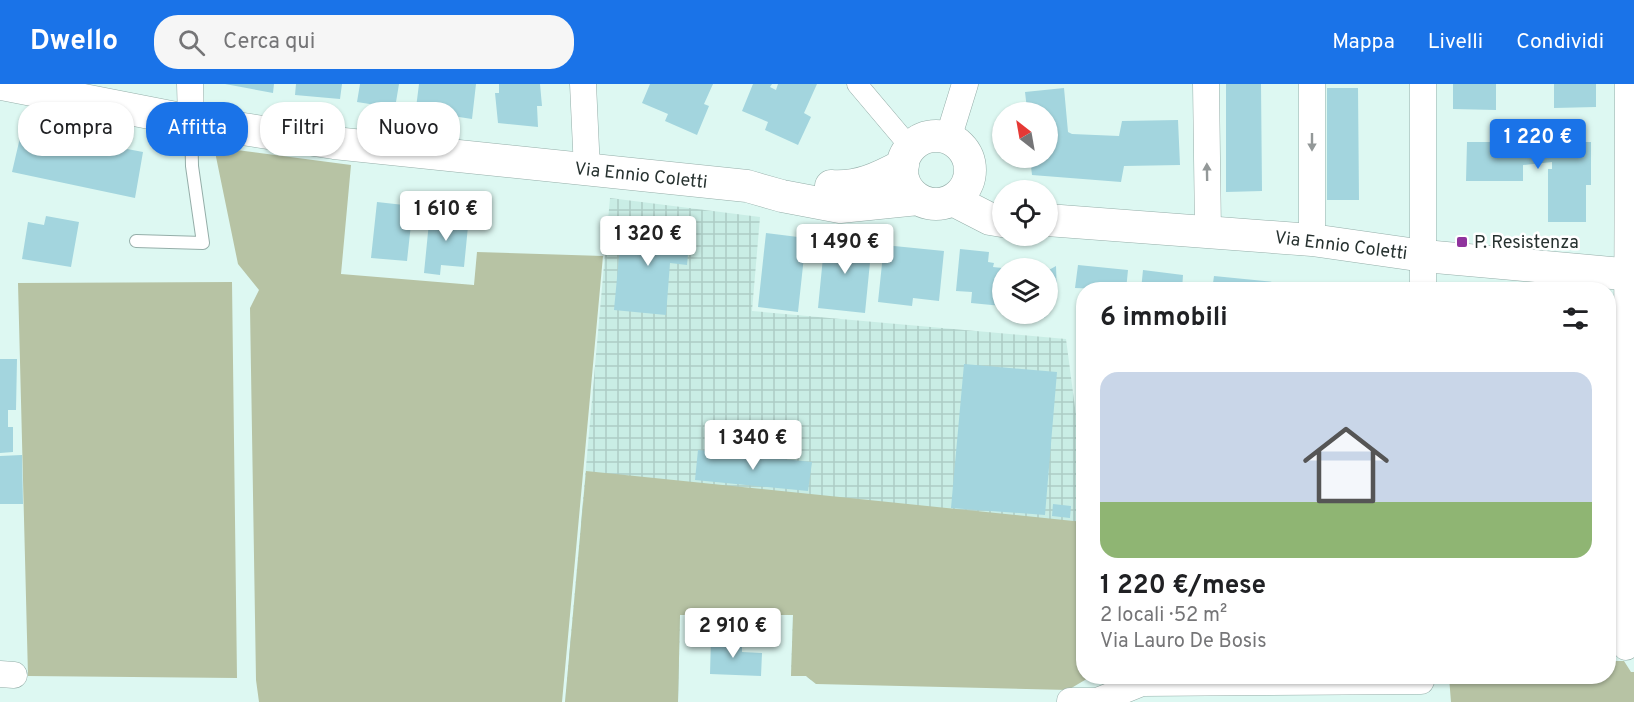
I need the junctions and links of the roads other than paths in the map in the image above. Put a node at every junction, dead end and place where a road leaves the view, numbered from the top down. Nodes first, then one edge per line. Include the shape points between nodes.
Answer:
1 (2, 84) edge
2 (189, 84) edge
3 (583, 84) edge
4 (857, 84) edge
5 (965, 84) edge
6 (1206, 84) edge
7 (1311, 84) edge
8 (1422, 84) edge
9 (1628, 84) edge
10 (190, 102) edge
11 (146, 112) edge
12 (248, 130) edge
13 (948, 139) junction
14 (192, 156) edge
15 (907, 157) junction
16 (587, 170) junction
17 (747, 186) junction
18 (961, 191) junction
19 (918, 199) junction
20 (992, 202) edge
21 (992, 219) edge
22 (1058, 220) edge
23 (1208, 231) junction
24 (1312, 240) junction
25 (136, 241) dead end
26 (1424, 256) junction
27 (1631, 275) edge
28 (1423, 282) edge
29 (1623, 647) edge
30 (1137, 684) edge
31 (1070, 701) edge

1 - 11 street, Via Ennio Coletti
2 - 10 street
3 - 16 street
4 - 15 street
5 - 13 street
23 -> 6 street
7 -> 24 street
8 - 26 street
9 - 27 street
12 - 16 street, Via Ennio Coletti via 334,143
13 - 15 street, Via Ennio Coletti via 928,138
13 - 18 street via 959,145 970,168
14 - 25 lane via 203,243
15 - 17 street, Via Ennio Coletti via 875,181 843,187 778,182
15 - 19 street via 904,181
16 - 17 street, Via Ennio Coletti
17 - 19 street, Via Ennio Coletti via 840,207
18 - 19 street, Via Ennio Coletti via 942,204
18 - 20 street
18 - 21 street
22 - 23 street, Via Ennio Coletti
23 - 24 street, Via Ennio Coletti
24 - 26 street, Via Ennio Coletti
26 - 27 street, Via Ennio Coletti
26 - 28 street
27 - 29 street
30 - 31 street via 1098,701

